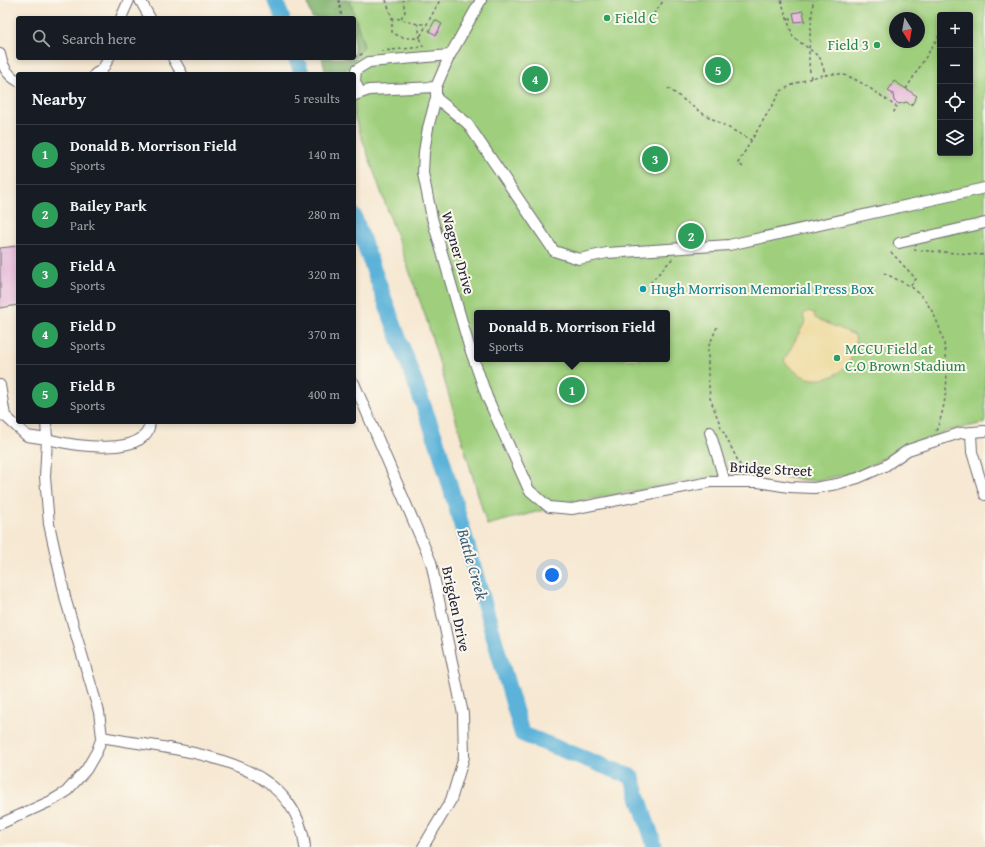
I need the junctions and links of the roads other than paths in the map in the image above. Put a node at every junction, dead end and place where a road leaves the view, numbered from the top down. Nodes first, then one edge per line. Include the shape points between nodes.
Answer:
1 (129, 0) edge
2 (140, 0) edge
3 (481, 0) edge
4 (122, 16) edge
5 (149, 16) edge
6 (0, 54) edge
7 (450, 55) junction
8 (107, 60) edge
9 (174, 60) edge
10 (98, 72) edge
11 (181, 72) edge
12 (356, 72) edge
13 (16, 80) edge
14 (436, 87) junction
15 (357, 94) edge
16 (436, 98) junction
17 (985, 188) edge
18 (985, 223) edge
19 (899, 242) dead end
20 (0, 385) edge
21 (356, 388) edge
22 (2, 416) edge
23 (46, 424) edge
24 (150, 424) edge
25 (985, 431) edge
26 (710, 432) dead end
27 (971, 433) junction
28 (47, 440) junction
29 (725, 482) junction
30 (665, 491) joint
31 (985, 496) edge
32 (102, 737) junction
33 (0, 824) edge
34 (305, 847) edge
35 (423, 847) edge

1 - 4 street
2 - 5 street
3 - 7 street, Wagner Drive
6 - 13 street via 4,69
7 - 12 street via 369,62
7 - 14 street, Wagner Drive
8 - 10 street
9 - 11 street
14 - 15 street via 370,90
14 - 16 street, Wagner Drive
16 - 17 street via 467,123 554,251 579,259 607,253 729,245
16 - 30 street, Wagner Drive via 428,128 422,173 432,218 479,381 529,490 549,507 572,509
18 - 19 street
20 - 22 street
21 - 35 street, Brigden Drive via 431,562 463,714 464,757 451,800
22 - 28 street via 27,436
23 - 28 street
24 - 28 street via 144,437 128,444 86,446
25 - 27 street, Bridge Street
26 - 29 street
27 - 29 street, Bridge Street via 960,433 908,450 885,466 837,484 814,488
27 - 31 street via 972,452
28 - 32 street via 45,477 50,524 66,600 99,712
29 - 30 street, Bridge Street via 710,482
32 - 33 street via 86,770 66,792
32 - 34 street via 205,756 257,776 279,790 286,798 299,821

